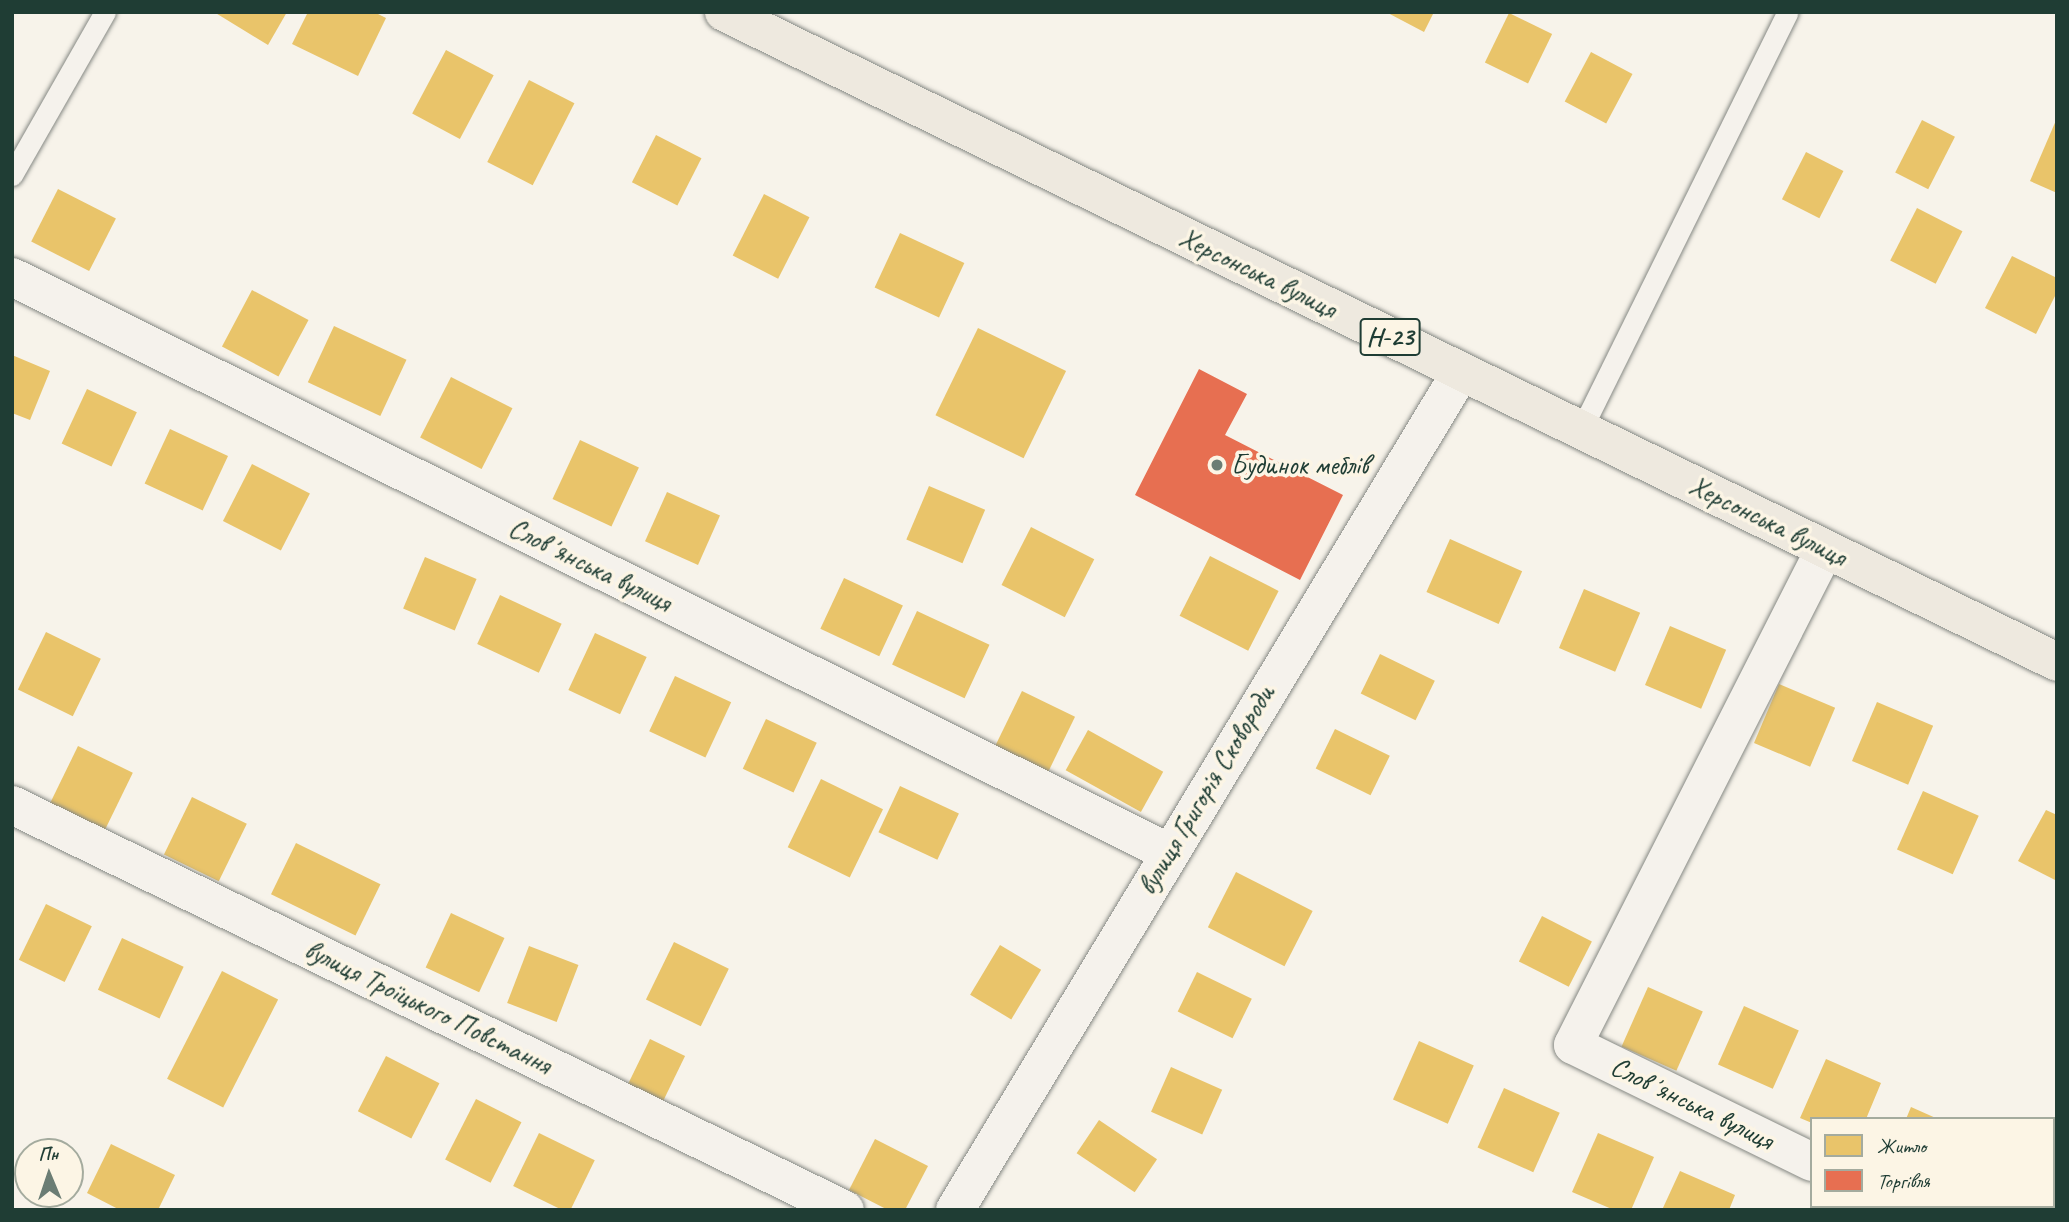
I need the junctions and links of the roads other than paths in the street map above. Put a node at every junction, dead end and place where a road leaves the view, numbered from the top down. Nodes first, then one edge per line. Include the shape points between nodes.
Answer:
1 (105, 12) edge
2 (724, 12) edge
3 (1788, 12) edge
4 (12, 175) edge
5 (12, 278) edge
6 (1461, 372) junction
7 (1581, 430) junction
8 (1825, 549) junction
9 (2057, 662) edge
10 (12, 805) edge
11 (1168, 852) junction
12 (1810, 1161) edge
13 (845, 1210) edge
14 (955, 1210) edge

1 - 4 lane
2 - 6 main road, Херсонська вулиця / Н-23
3 - 7 lane
5 - 11 street, Словʼянська вулиця
6 - 7 main road, Херсонська вулиця / Н-23
6 - 11 street, вулиця Григорія Сковороди
7 - 8 main road, Херсонська вулиця / Н-23
8 - 9 main road, Херсонська вулиця / Н-23
8 - 12 street, Словʼянська вулиця via 1573,1045
10 - 13 street, вулиця Троїцького Повстання
11 - 14 street, вулиця Григорія Сковороди

